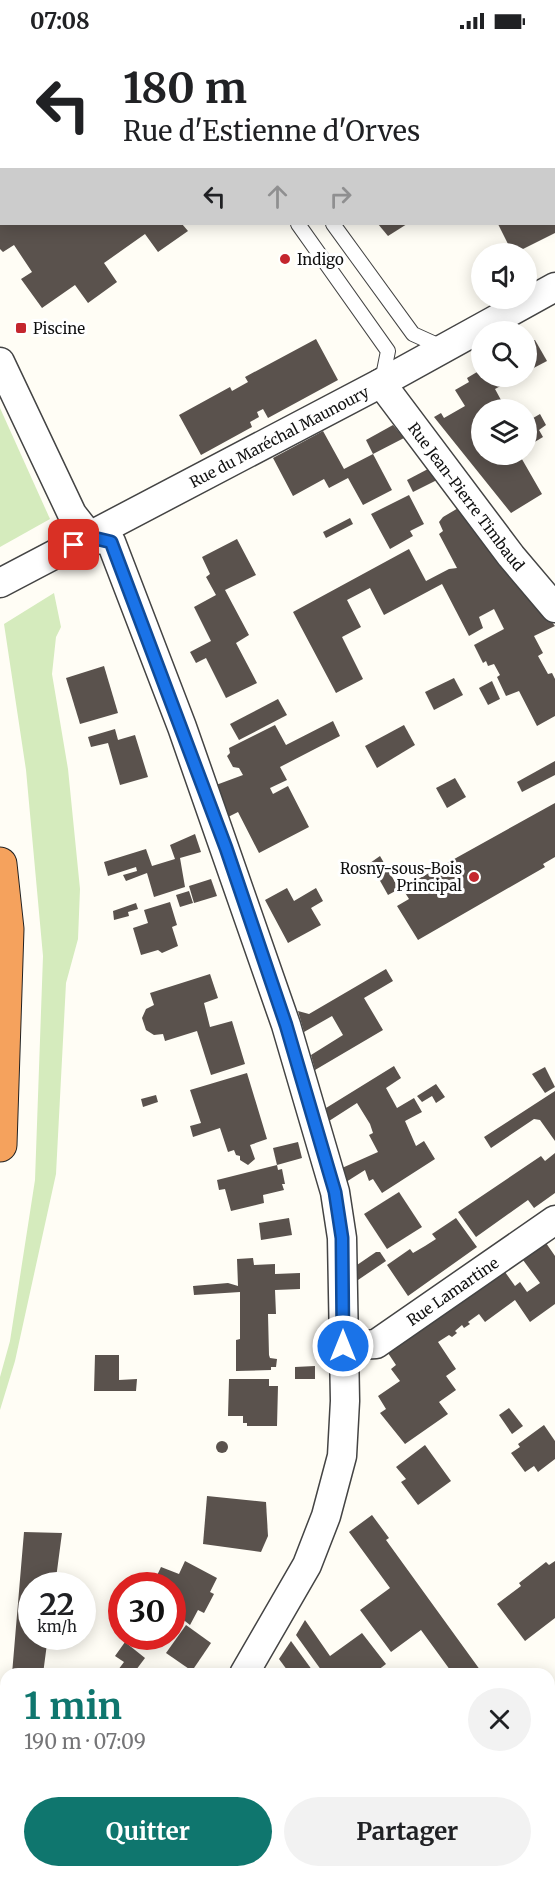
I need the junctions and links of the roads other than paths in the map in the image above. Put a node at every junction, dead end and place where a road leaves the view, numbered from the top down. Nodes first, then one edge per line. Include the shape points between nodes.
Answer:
1 (299, 225) edge
2 (334, 225) edge
3 (555, 287) edge
4 (444, 348) junction
5 (0, 362) edge
6 (381, 383) junction
7 (90, 537) junction
8 (0, 583) edge
9 (555, 608) edge
10 (0, 864) edge
11 (0, 1145) edge
12 (555, 1220) edge
13 (343, 1346) junction
14 (248, 1668) edge

1 - 6 lane via 388,351
2 - 4 lane via 412,334
3 - 4 street, Rue du Maréchal Maunoury
4 - 6 street, Rue du Maréchal Maunoury
5 - 7 street via 72,514
6 - 7 street, Rue du Maréchal Maunoury
6 - 9 street, Rue Jean-Pierre Timbaud
7 - 8 street, Rue du Maréchal Maunoury
7 - 13 street via 111,542 186,738 286,1025 335,1192 342,1238
10 - 11 highway via 7,929
12 - 13 street, Rue Lamartine via 376,1344
13 - 14 street via 342,1456 326,1516 307,1566

